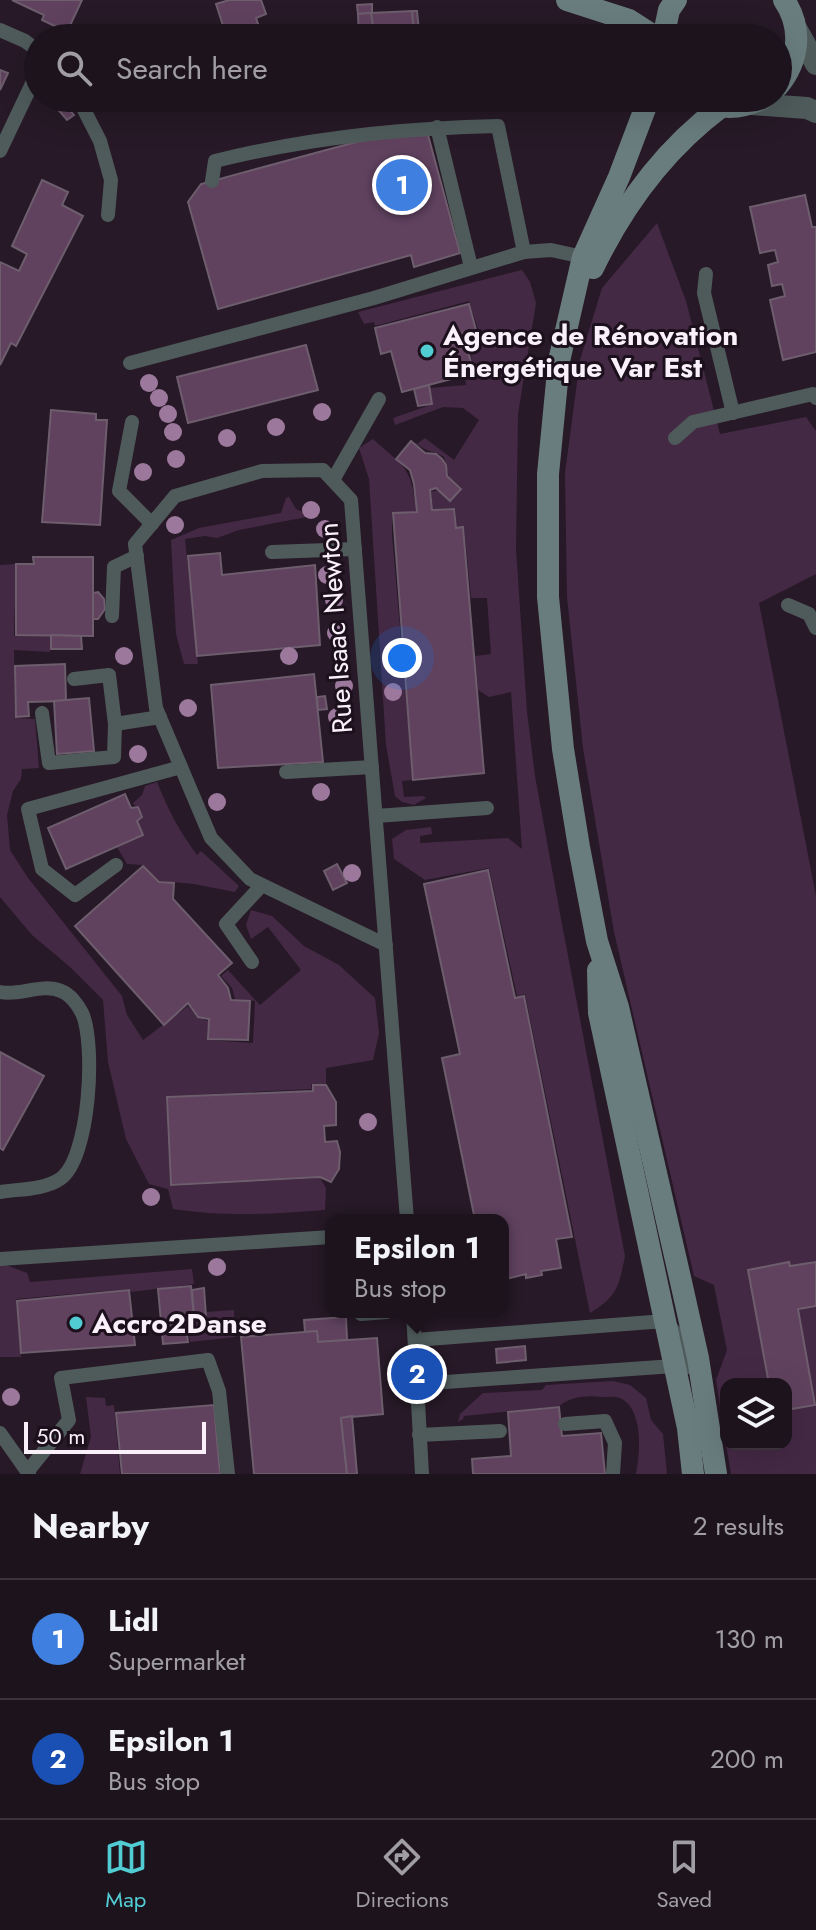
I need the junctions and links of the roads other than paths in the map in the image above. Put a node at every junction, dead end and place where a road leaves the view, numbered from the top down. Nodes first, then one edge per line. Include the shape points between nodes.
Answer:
1 (567, 0) edge
2 (676, 0) edge
3 (784, 0) edge
4 (636, 24) edge
5 (665, 24) edge
6 (0, 30) edge
7 (797, 30) junction
8 (24, 41) edge
9 (792, 64) edge
10 (816, 64) edge
11 (24, 100) edge
12 (792, 106) edge
13 (85, 112) edge
14 (644, 112) edge
15 (715, 112) edge
16 (816, 112) edge
17 (437, 127) junction
18 (0, 151) edge
19 (212, 181) dead end
20 (108, 215) dead end
21 (524, 252) junction
22 (583, 257) junction
23 (471, 267) junction
24 (706, 274) dead end
25 (571, 312) junction
26 (130, 363) dead end
27 (816, 398) edge
28 (379, 399) dead end
29 (733, 413) junction
30 (132, 422) dead end
31 (675, 438) dead end
32 (333, 480) junction
33 (152, 524) junction
34 (355, 549) junction
35 (272, 552) dead end
36 (137, 556) junction
37 (788, 605) dead end
38 (112, 616) dead end
39 (816, 628) edge
40 (74, 679) dead end
41 (42, 713) dead end
42 (160, 717) junction
43 (115, 724) junction
44 (181, 767) junction
45 (372, 767) junction
46 (286, 772) dead end
47 (487, 808) dead end
48 (376, 816) junction
49 (116, 865) dead end
50 (262, 885) junction
51 (597, 941) junction
52 (386, 945) junction
53 (252, 962) dead end
54 (0, 992) edge
55 (0, 1192) edge
56 (407, 1214) edge
57 (325, 1237) edge
58 (4, 1257) edge
59 (413, 1318) edge
60 (665, 1321) junction
61 (415, 1340) junction
62 (674, 1366) junction
63 (417, 1384) junction
64 (565, 1424) dead end
65 (500, 1431) dead end
66 (0, 1433) edge
67 (419, 1435) junction
68 (29, 1473) edge
69 (228, 1474) edge
70 (422, 1474) edge
71 (613, 1474) edge
72 (693, 1474) edge
73 (706, 1474) edge
74 (716, 1474) edge

1 - 4 main road
2 - 5 main road
3 - 7 main road
6 - 8 lane
7 - 9 main road
7 - 10 street
11 - 18 lane
12 - 16 street
13 - 20 lane via 111,180
14 - 22 main road
15 - 25 main road via 672,150 641,190
17 - 19 lane via 266,148 215,161
17 - 21 lane via 498,126
17 - 23 lane
21 - 22 lane via 551,250
21 - 23 lane
22 - 25 main road
23 - 26 lane
24 - 29 lane via 704,293
25 - 51 main road via 559,361 548,474 548,597 563,749
27 - 29 lane via 813,394
28 - 32 lane
29 - 31 lane via 693,422
30 - 33 lane via 119,491
32 - 33 lane, Rue Isaac Newton via 323,470 262,471 175,496
32 - 34 lane, Rue Isaac Newton via 351,500
33 - 36 lane, Rue Isaac Newton via 135,544
34 - 35 lane
34 - 45 lane, Rue Isaac Newton
36 - 38 lane via 114,567
36 - 42 lane
37 - 39 lane via 809,614
40 - 43 lane via 109,675
41 - 43 lane via 49,763 114,757
42 - 43 lane
42 - 44 lane
44 - 49 lane via 28,809 42,869 75,895
44 - 50 lane via 211,838
45 - 46 lane
45 - 48 lane, Rue Isaac Newton
47 - 48 lane
48 - 52 lane, Rue Isaac Newton
50 - 52 lane
50 - 53 lane via 226,924
51 - 60 main road via 599,1013
51 - 74 main road via 618,1007 678,1267
52 - 56 lane, Rue Isaac Newton
54 - 55 lane via 44,988 73,999 83,1015 90,1070 79,1150 62,1178
57 - 58 lane
59 - 61 lane
60 - 61 lane
60 - 62 main road
60 - 73 lane via 685,1350
61 - 63 lane
62 - 63 lane
62 - 72 main road
63 - 67 lane
64 - 71 lane via 605,1421 615,1443
65 - 67 lane
66 - 68 lane
67 - 70 lane
68 - 69 lane via 69,1420 61,1378 208,1360 219,1391

